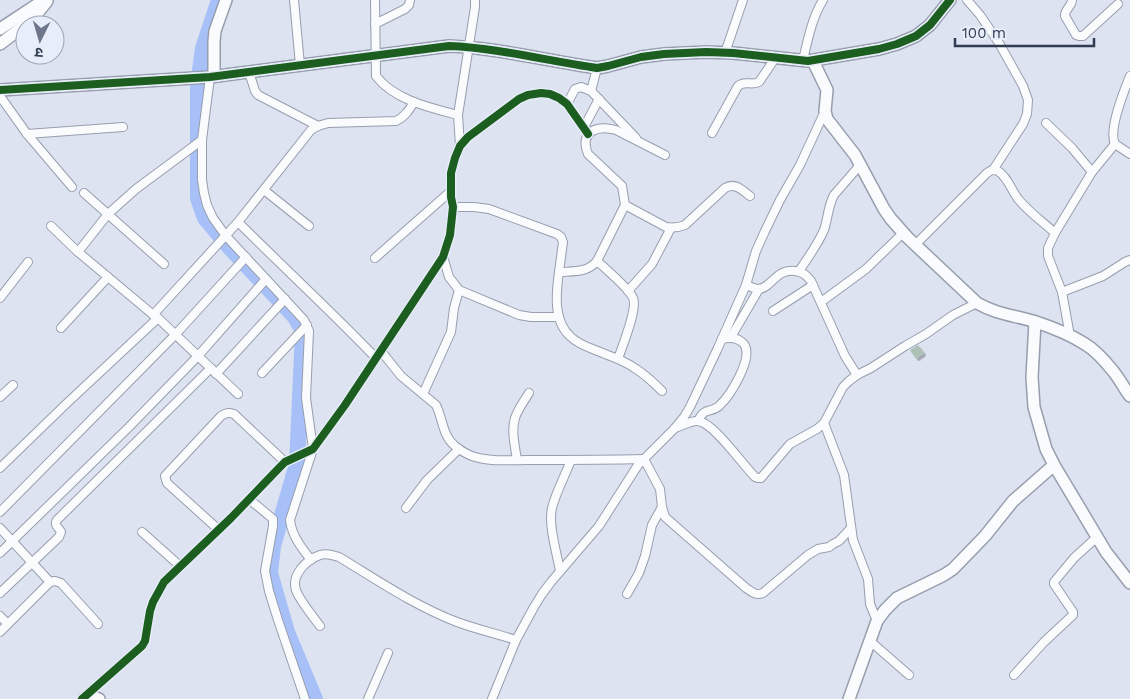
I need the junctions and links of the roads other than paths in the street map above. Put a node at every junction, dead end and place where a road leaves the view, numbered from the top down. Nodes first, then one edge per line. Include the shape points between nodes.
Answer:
1 (44, 0) edge
2 (48, 0) edge
3 (226, 0) edge
4 (294, 0) edge
5 (375, 0) edge
6 (410, 0) edge
7 (475, 0) edge
8 (743, 0) edge
9 (823, 0) edge
10 (950, 0) edge
11 (967, 0) edge
12 (1072, 0) edge
13 (1118, 4) dead end
14 (36, 15) edge
15 (375, 24) junction
16 (0, 29) edge
17 (15, 33) edge
18 (0, 44) edge
19 (469, 47) junction
20 (725, 53) junction
21 (376, 56) junction
22 (776, 57) junction
23 (808, 60) junction
24 (300, 65) junction
25 (597, 68) junction
26 (249, 72) junction
27 (1130, 76) edge
28 (206, 77) junction
29 (0, 90) edge
30 (591, 91) junction
31 (0, 96) edge
32 (599, 99) junction
33 (414, 102) junction
34 (567, 104) junction
35 (825, 111) junction
36 (458, 115) junction
37 (1046, 123) dead end
38 (318, 126) junction
39 (123, 127) dead end
40 (623, 129) junction
41 (586, 131) junction
42 (712, 133) dead end
43 (28, 134) junction
44 (202, 140) junction
45 (1115, 144) junction
46 (460, 146) junction
47 (1130, 154) edge
48 (665, 156) dead end
49 (860, 164) junction
50 (994, 170) junction
51 (1092, 172) junction
52 (72, 187) dead end
53 (264, 190) junction
54 (451, 191) junction
55 (84, 192) dead end
56 (750, 196) dead end
57 (625, 205) junction
58 (453, 207) junction
59 (108, 214) junction
60 (238, 222) junction
61 (51, 226) dead end
62 (309, 226) dead end
63 (671, 228) junction
64 (1055, 232) junction
65 (903, 233) junction
66 (226, 236) junction
67 (915, 245) junction
68 (78, 252) junction
69 (246, 257) junction
70 (443, 257) junction
71 (375, 258) dead end
72 (1130, 260) edge
73 (597, 261) junction
74 (28, 262) dead end
75 (164, 264) dead end
76 (799, 271) junction
77 (559, 272) junction
78 (108, 277) junction
79 (266, 279) junction
80 (0, 283) edge
81 (746, 285) junction
82 (813, 285) junction
83 (759, 289) junction
84 (6, 290) junction
85 (459, 290) junction
86 (628, 291) junction
87 (1062, 292) junction
88 (0, 298) edge
89 (285, 299) junction
90 (821, 302) junction
91 (977, 303) junction
92 (773, 311) dead end
93 (156, 316) junction
94 (559, 317) junction
95 (1035, 322) junction
96 (307, 325) junction
97 (61, 328) dead end
98 (175, 335) junction
99 (1070, 336) junction
100 (731, 337) junction
101 (722, 339) junction
102 (381, 351) junction
103 (198, 356) junction
104 (376, 358) junction
105 (618, 359) junction
106 (214, 371) junction
107 (262, 373) dead end
108 (857, 375) junction
109 (13, 385) dead end
110 (662, 391) dead end
111 (529, 393) dead end
112 (238, 394) dead end
113 (423, 394) junction
114 (1, 395) edge
115 (1130, 396) edge
116 (698, 421) junction
117 (824, 423) junction
118 (675, 428) junction
119 (459, 448) junction
120 (313, 449) junction
121 (644, 459) junction
122 (517, 460) junction
123 (571, 460) junction
124 (289, 461) junction
125 (1054, 465) junction
126 (0, 468) edge
127 (249, 499) junction
128 (662, 507) junction
129 (406, 508) dead end
130 (0, 512) edge
131 (0, 528) edge
132 (851, 528) junction
133 (219, 530) junction
134 (142, 532) dead end
135 (1097, 537) junction
136 (12, 541) junction
137 (0, 553) edge
138 (311, 560) junction
139 (32, 563) junction
140 (180, 566) junction
141 (560, 571) junction
142 (50, 582) junction
143 (1130, 583) edge
144 (0, 593) edge
145 (627, 594) dead end
146 (0, 616) edge
147 (877, 621) junction
148 (8, 624) junction
149 (98, 624) dead end
150 (320, 626) dead end
151 (0, 632) edge
152 (516, 640) junction
153 (870, 641) junction
154 (388, 653) dead end
155 (909, 675) dead end
156 (1014, 675) dead end
157 (83, 699) edge
158 (99, 699) edge
159 (304, 699) edge
160 (368, 699) edge
161 (492, 699) edge
162 (849, 699) edge

1 - 16 street
2 - 14 street
3 - 28 street
4 - 24 street
5 - 15 street
6 - 15 street via 405,9
7 - 19 street
8 - 20 street
9 - 23 street via 812,22
10 - 23 street via 930,25 916,36 887,47
11 - 50 street via 998,43 1028,100 1023,124
12 - 13 street via 1065,16 1079,36 1083,36
15 - 21 street
17 - 18 street
19 - 21 street via 432,47
19 - 25 street
19 - 36 street
20 - 22 street
20 - 25 street via 664,54
21 - 24 street
21 - 33 street via 376,76
22 - 23 street
22 - 42 street via 759,82 738,86
23 - 35 street via 827,90
24 - 26 street
25 - 30 street
26 - 28 street
26 - 38 street via 258,95
27 - 45 street via 1116,115
28 - 29 street
28 - 44 street
30 - 32 street
30 - 34 street via 578,87
31 - 43 street
32 - 40 street
32 - 41 street
33 - 36 street
33 - 38 street via 396,120
34 - 41 street
34 - 46 street via 550,94 528,95 468,136
35 - 49 street via 827,119
35 - 81 street via 765,230
36 - 46 street
37 - 51 street
38 - 53 street via 311,130
39 - 43 street
40 - 41 street
40 - 48 street
41 - 57 street via 588,154 622,186
43 - 52 street
44 - 59 street
44 - 66 street via 202,180 207,205
45 - 47 street
45 - 51 street
46 - 54 street via 452,173
49 - 65 street via 884,209
49 - 76 street via 834,195 822,234
50 - 64 street via 1002,174 1026,208
50 - 67 street via 990,170
51 - 64 street
53 - 60 street
53 - 62 street
54 - 58 street
54 - 71 street
55 - 59 street
56 - 63 street via 729,185 685,225
57 - 63 street
57 - 73 street
58 - 70 street via 450,235
58 - 77 street via 489,209 557,234 563,242
59 - 68 street
59 - 75 street
60 - 66 street
60 - 104 street
61 - 68 street
63 - 86 street via 652,264
64 - 87 street via 1048,256
65 - 67 street
65 - 90 street via 866,268
66 - 69 street
66 - 93 street
67 - 91 street
68 - 78 street
69 - 79 street
69 - 98 street
70 - 85 street via 449,278
70 - 102 street
72 - 87 street via 1103,276
73 - 77 street via 587,270
73 - 86 street
74 - 84 street
76 - 82 street via 806,274
76 - 83 street via 782,273
77 - 94 street via 556,290
78 - 93 street
78 - 97 street
79 - 89 street
79 - 103 street
80 - 84 street
81 - 83 street
81 - 101 street
82 - 90 street
82 - 92 street
83 - 100 street
84 - 88 street
85 - 94 street via 518,315
85 - 113 street via 451,332
86 - 105 street via 634,299 634,309
87 - 99 street
89 - 96 street
89 - 106 street
90 - 108 street
91 - 95 street via 997,313
91 - 108 street
93 - 98 street
93 - 126 street
94 - 105 street via 571,338
95 - 99 street
95 - 125 street via 1034,407
96 - 107 street
96 - 120 street via 306,398
98 - 103 street
98 - 130 street
99 - 115 street via 1086,344 1114,371
100 - 101 street
100 - 116 street via 741,341 746,348 739,379 720,406 706,411
101 - 118 street via 690,407
102 - 104 street
102 - 113 street via 401,376
103 - 106 street
103 - 136 street
104 - 120 street
105 - 110 street via 637,369
106 - 112 street
106 - 139 street via 57,520 55,525 61,534
108 - 117 street via 843,386
109 - 114 street
111 - 122 street via 518,411 513,428
113 - 119 street via 436,405 448,438
116 - 117 street via 710,427 758,478 790,444
116 - 118 street
117 - 132 street via 844,475
118 - 121 street
119 - 122 street via 475,457
119 - 129 street via 427,480
120 - 124 street
120 - 138 street via 290,520 296,539
121 - 123 street
121 - 128 street via 660,489
121 - 141 street via 599,526
122 - 123 street
123 - 141 street via 551,516
124 - 127 street
124 - 133 street via 234,414 230,412 221,416 165,476 167,483
125 - 135 street
125 - 147 street via 1013,501 953,569 897,598
127 - 133 street
127 - 159 street via 273,519 265,571
128 - 132 street via 669,522 746,588 760,595 808,554 839,541
128 - 145 street via 652,525 639,573
131 - 136 street
132 - 147 street via 868,579 870,604
133 - 140 street
134 - 140 street
135 - 143 street
135 - 156 street via 1054,583 1073,615
136 - 137 street
136 - 139 street
138 - 150 street via 298,572 294,582 296,592
138 - 152 street via 320,555 339,557 440,615
139 - 142 street
139 - 144 street
140 - 157 street via 164,582 153,602 142,646
141 - 152 street via 534,607
142 - 148 street
142 - 149 street via 61,583
146 - 148 street
147 - 153 street
148 - 151 street
152 - 161 street
153 - 155 street
153 - 162 street
154 - 160 street
157 - 158 street

